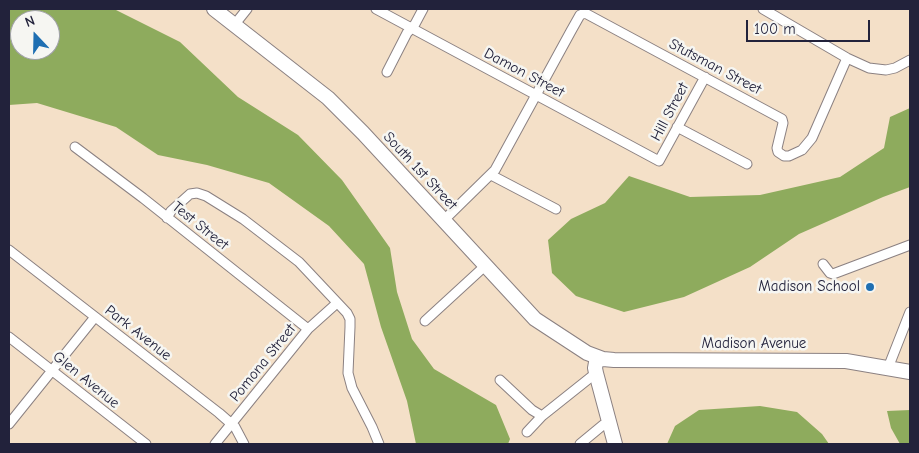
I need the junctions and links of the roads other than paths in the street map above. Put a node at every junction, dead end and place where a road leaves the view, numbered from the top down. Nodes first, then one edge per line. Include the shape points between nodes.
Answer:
1 (214, 9) edge
2 (246, 9) edge
3 (376, 9) edge
4 (423, 9) edge
5 (763, 9) edge
6 (234, 24) junction
7 (411, 28) junction
8 (847, 58) junction
9 (910, 60) edge
10 (386, 72) dead end
11 (705, 77) junction
12 (537, 95) junction
13 (677, 127) junction
14 (75, 147) dead end
15 (659, 161) joint
16 (747, 164) dead end
17 (491, 175) junction
18 (556, 209) dead end
19 (167, 218) junction
20 (444, 220) junction
21 (910, 245) edge
22 (9, 250) edge
23 (823, 264) dead end
24 (486, 265) junction
25 (337, 302) junction
26 (910, 312) edge
27 (95, 317) junction
28 (425, 322) dead end
29 (308, 329) junction
30 (9, 336) edge
31 (598, 357) junction
32 (613, 360) junction
33 (888, 368) junction
34 (52, 370) junction
35 (910, 372) edge
36 (596, 373) junction
37 (500, 380) dead end
38 (542, 416) junction
39 (609, 423) junction
40 (9, 424) edge
41 (232, 424) junction
42 (527, 432) dead end
43 (146, 444) edge
44 (215, 444) edge
45 (244, 444) edge
46 (379, 444) edge
47 (580, 444) edge
48 (615, 444) edge

1 - 6 main road, South 1st Street
2 - 6 street
3 - 7 street, Damon Street
4 - 7 street
5 - 8 street
6 - 20 main road, South 1st Street via 328,98
7 - 10 street
7 - 12 street, Damon Street
8 - 9 street via 878,70 895,68
8 - 11 street, Stutsman Street via 812,138 802,150 789,156 778,152 782,119
11 - 12 street, Stutsman Street via 585,13 580,15
11 - 13 street, Hill Street
12 - 15 street, Damon Street
12 - 17 street
13 - 15 street, Hill Street
13 - 16 street
14 - 19 street, Test Street
17 - 18 street
17 - 20 street
19 - 25 street via 190,194 206,196 272,240 299,262
19 - 29 street, Test Street
20 - 24 main road, South 1st Street
21 - 23 street via 833,274
22 - 27 street, Park Avenue
24 - 28 street
24 - 31 main road, South 1st Street via 535,319 587,354
25 - 29 street, Pomona Street
25 - 46 street via 350,319 348,364 352,388
26 - 33 street
27 - 34 street
27 - 41 street, Park Avenue
29 - 41 street, Pomona Street
30 - 34 street, Glen Avenue
31 - 32 main road, Madison Avenue
31 - 36 main road
32 - 33 main road, Madison Avenue via 846,361
32 - 36 main road
33 - 35 main road, Madison Avenue
34 - 40 street
34 - 43 street, Glen Avenue
36 - 38 street
36 - 39 main road
37 - 38 street
38 - 42 street
39 - 47 street
39 - 48 main road
41 - 44 street, Pomona Street
41 - 45 street, Park Avenue

